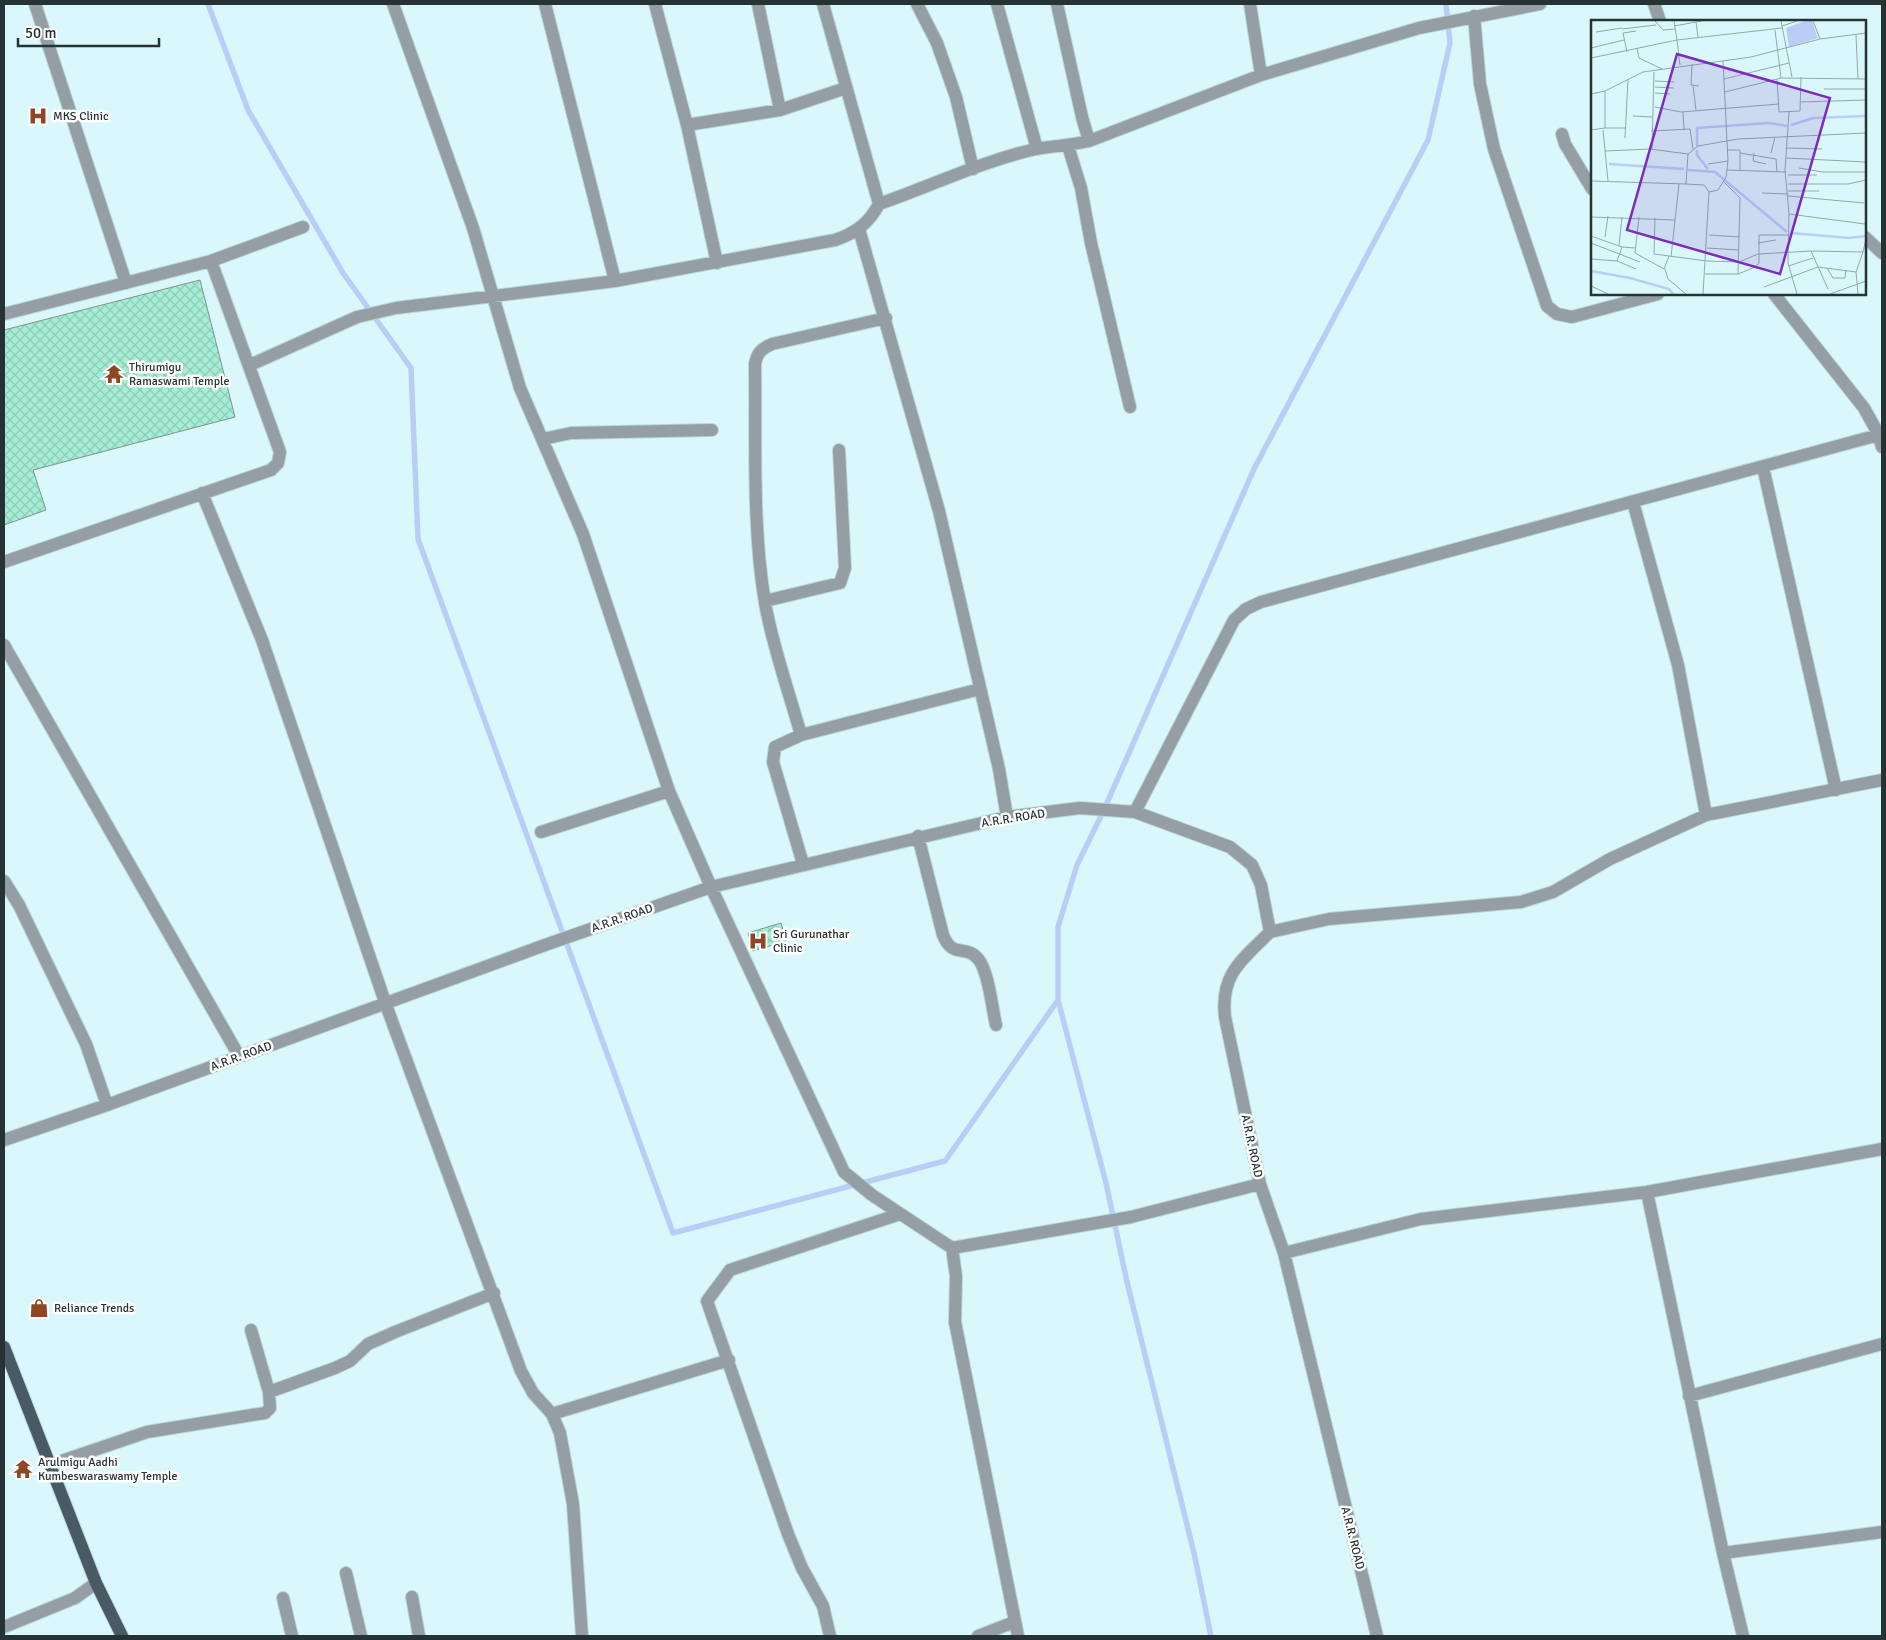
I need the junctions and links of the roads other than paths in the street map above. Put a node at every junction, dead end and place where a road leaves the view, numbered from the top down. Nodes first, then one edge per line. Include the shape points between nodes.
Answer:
1 (36, 4) edge
2 (393, 4) edge
3 (545, 4) edge
4 (655, 4) edge
5 (758, 4) edge
6 (823, 4) edge
7 (917, 4) edge
8 (997, 4) edge
9 (1057, 4) edge
10 (1250, 4) edge
11 (1540, 4) edge
12 (1654, 4) edge
13 (1468, 18) junction
14 (1660, 20) edge
15 (1261, 75) junction
16 (846, 88) junction
17 (780, 110) junction
18 (687, 125) junction
19 (1562, 134) dead end
20 (1089, 141) junction
21 (1068, 146) junction
22 (1037, 149) junction
23 (972, 169) junction
24 (1591, 187) edge
25 (879, 204) junction
26 (303, 228) dead end
27 (859, 229) junction
28 (1866, 238) edge
29 (1882, 253) edge
30 (211, 262) junction
31 (717, 263) junction
32 (615, 281) junction
33 (126, 283) junction
34 (1775, 295) edge
35 (1643, 296) edge
36 (494, 298) junction
37 (4, 314) edge
38 (886, 318) junction
39 (250, 365) junction
40 (1130, 408) dead end
41 (712, 430) dead end
42 (543, 439) junction
43 (1881, 439) edge
44 (839, 450) dead end
45 (1764, 466) junction
46 (202, 493) junction
47 (1633, 502) junction
48 (4, 562) edge
49 (765, 601) junction
50 (4, 645) edge
51 (980, 688) junction
52 (801, 735) junction
53 (1882, 780) edge
54 (1836, 790) junction
55 (670, 791) junction
56 (1135, 812) junction
57 (1706, 815) junction
58 (1007, 817) junction
59 (540, 832) dead end
60 (918, 836) junction
61 (803, 864) junction
62 (4, 881) edge
63 (711, 887) junction
64 (1270, 932) junction
65 (386, 1004) junction
66 (996, 1026) dead end
67 (239, 1056) junction
68 (107, 1105) junction
69 (4, 1140) edge
70 (1882, 1149) edge
71 (1260, 1184) junction
72 (1647, 1192) junction
73 (900, 1214) junction
74 (952, 1248) junction
75 (1284, 1253) junction
76 (494, 1293) junction
77 (251, 1330) dead end
78 (1882, 1344) edge
79 (4, 1347) edge
80 (729, 1360) junction
81 (269, 1392) junction
82 (1689, 1396) junction
83 (552, 1414) junction
84 (50, 1465) junction
85 (1882, 1532) edge
86 (1723, 1553) junction
87 (346, 1573) dead end
88 (96, 1583) junction
89 (412, 1597) dead end
90 (283, 1598) dead end
91 (1014, 1622) junction
92 (4, 1627) edge
93 (122, 1636) edge
94 (292, 1636) edge
95 (361, 1636) edge
96 (419, 1636) edge
97 (582, 1636) edge
98 (830, 1636) edge
99 (978, 1636) edge
100 (1018, 1636) edge
101 (1377, 1636) edge
102 (1743, 1636) edge

1 - 33 street
2 - 36 street
3 - 32 street
4 - 18 street
5 - 17 street
6 - 16 street
7 - 23 street via 938,43 956,97
8 - 22 street
9 - 20 street
10 - 15 street
11 - 13 street
12 - 14 street
13 - 15 street via 1418,28
13 - 35 street via 1494,149 1547,306 1557,314 1572,316
15 - 20 street
16 - 17 street
16 - 25 street
17 - 18 street
18 - 31 street
19 - 24 street
20 - 21 street
21 - 22 street
21 - 40 street via 1081,188
22 - 23 street
23 - 25 street
25 - 27 street via 872,218
26 - 30 street
27 - 31 street via 836,240
27 - 38 street
28 - 29 street
30 - 33 street
30 - 39 street
31 - 32 street
32 - 36 street
33 - 37 street
34 - 43 street via 1864,408
36 - 39 street via 396,308 357,317
36 - 42 street via 520,388
38 - 49 street via 772,344 757,355 758,522
38 - 51 street via 939,511
39 - 46 street via 278,445 278,463 271,470
41 - 42 street via 571,433
42 - 55 street via 583,534
43 - 45 street
44 - 49 street via 845,568 840,583
45 - 47 street
45 - 54 street
46 - 48 street
46 - 65 street via 262,640
47 - 56 street via 1261,602 1246,609 1234,620
47 - 57 street via 1678,665
49 - 52 street
50 - 67 street
51 - 52 street
51 - 58 street
52 - 61 street via 775,747 773,762
53 - 54 street
54 - 57 street
55 - 59 street
55 - 63 street
56 - 58 street, A.R.R. ROAD via 1080,808
56 - 64 street, A.R.R. ROAD via 1230,847 1252,865 1261,885
57 - 64 street via 1610,859 1553,892 1521,902 1329,919
58 - 60 street, A.R.R. ROAD
60 - 61 street, A.R.R. ROAD
60 - 66 street via 947,946 966,951 978,959
61 - 63 street, A.R.R. ROAD
62 - 68 street via 19,905 86,1044
63 - 65 street, A.R.R. ROAD
63 - 73 street via 844,1172
64 - 71 street, A.R.R. ROAD via 1234,969 1225,986 1223,1000
65 - 67 street, A.R.R. ROAD
65 - 76 street
67 - 68 street, A.R.R. ROAD
68 - 69 street, A.R.R. ROAD
70 - 72 street
71 - 74 street via 1131,1217
71 - 75 street, A.R.R. ROAD
72 - 75 street via 1421,1220
72 - 82 street
73 - 74 street
73 - 80 street via 730,1270 707,1301
74 - 91 street via 956,1276 955,1322
75 - 101 street, A.R.R. ROAD
76 - 81 street via 368,1344 350,1361 336,1368
76 - 83 street via 521,1371 533,1393
77 - 81 street
78 - 82 street
79 - 84 main road
80 - 83 street
80 - 98 street via 788,1534 802,1568 824,1606
81 - 84 street via 270,1408 257,1416 147,1432
82 - 86 street
83 - 97 street via 560,1433 573,1504
84 - 88 main road
85 - 86 street
86 - 102 street
87 - 95 street
88 - 92 street via 75,1598
88 - 93 main road
89 - 96 street
90 - 94 street
91 - 99 street
91 - 100 street

